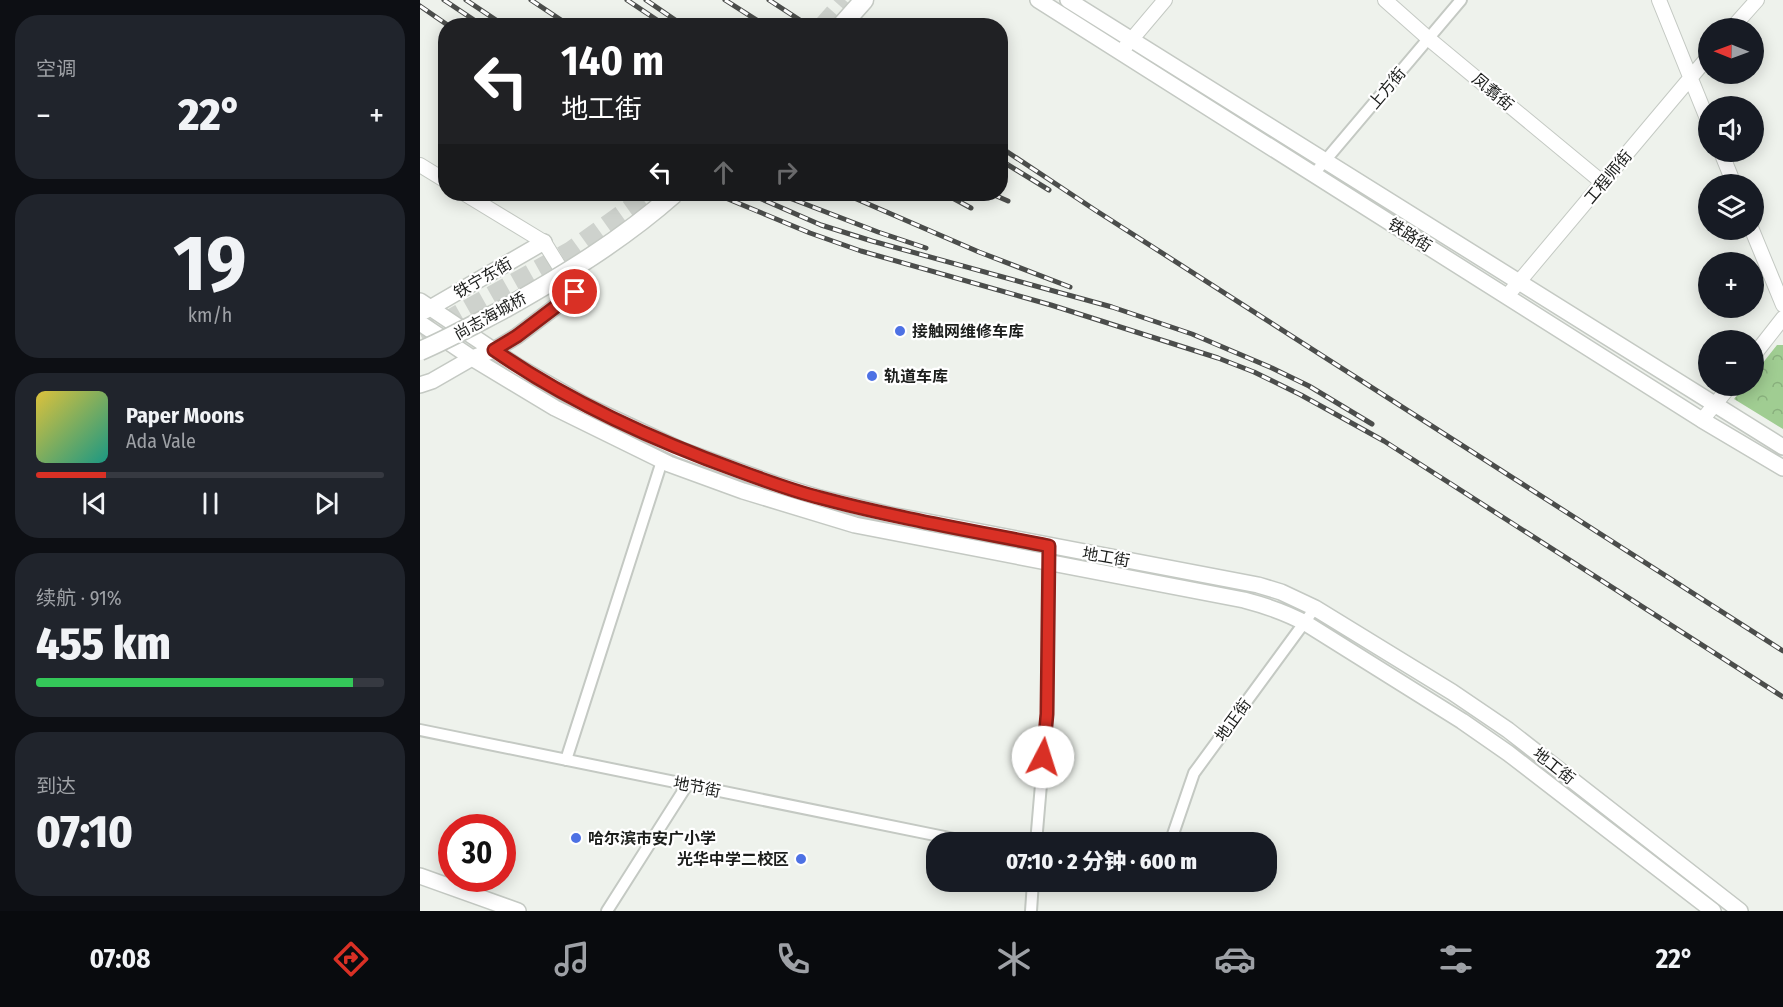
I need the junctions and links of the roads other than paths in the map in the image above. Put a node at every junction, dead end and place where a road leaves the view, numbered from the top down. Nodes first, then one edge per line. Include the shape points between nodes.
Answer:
1 (864, 0) edge
2 (1038, 0) edge
3 (1068, 0) edge
4 (1165, 0) edge
5 (1385, 0) edge
6 (1461, 0) edge
7 (1659, 0) edge
8 (1757, 0) edge
9 (848, 18) edge
10 (1741, 18) edge
11 (1428, 39) junction
12 (1132, 40) junction
13 (1121, 52) junction
14 (1698, 69) edge
15 (1691, 77) junction
16 (1698, 96) edge
17 (1325, 161) junction
18 (420, 165) edge
19 (1313, 175) junction
20 (438, 177) edge
21 (1603, 183) junction
22 (477, 201) edge
23 (666, 201) edge
24 (1756, 240) edge
25 (544, 242) junction
26 (1519, 282) junction
27 (575, 292) joint
28 (1507, 296) junction
29 (1783, 305) edge
30 (423, 307) edge
31 (1783, 318) edge
32 (420, 323) edge
33 (1764, 342) edge
34 (494, 350) junction
35 (420, 351) edge
36 (472, 358) junction
37 (420, 385) edge
38 (1722, 396) edge
39 (1715, 405) junction
40 (1702, 420) junction
41 (1783, 447) edge
42 (662, 460) junction
43 (1783, 468) edge
44 (1049, 546) junction
45 (1048, 564) junction
46 (1315, 608) junction
47 (1305, 622) junction
48 (420, 730) edge
49 (566, 760) junction
50 (687, 785) junction
51 (1037, 832) edge
52 (1174, 832) edge
53 (926, 833) edge
54 (420, 876) edge
55 (1032, 892) edge
56 (518, 911) edge
57 (606, 911) edge
58 (1030, 911) edge
59 (1713, 911) edge
60 (1740, 911) edge

1 - 9 main road
2 - 13 main road, 铁路街
3 - 12 main road, 铁路街
4 - 12 street
5 - 11 street, 凤翥街
6 - 11 street, 上方街
7 - 15 street
8 - 10 street
11 - 17 street, 上方街
11 - 21 street, 凤翥街
12 - 13 street
12 - 17 main road, 铁路街
13 - 19 main road, 铁路街
14 - 15 street, 工程师街
15 - 16 street
15 - 21 street, 工程师街
17 - 19 street, 上方街
17 - 26 main road, 铁路街
18 - 20 street
19 - 28 main road, 铁路街
21 - 26 street, 工程师街
22 - 25 street
23 - 35 main road, 尚志海城桥, bridge via 583,263
24 - 29 street
25 - 27 street
25 - 30 main road, 铁宁东街
26 - 28 street, 工程师街
26 - 39 main road, 铁路街
27 - 34 main road
28 - 40 main road, 铁路街
30 - 34 main road, 地工街
31 - 33 street
32 - 36 main road, 地工街
34 - 36 main road
34 - 44 main road, 地工街 via 628,426 775,484 891,515
36 - 37 main road
36 - 42 main road, 地工街 via 555,408
38 - 39 street
39 - 40 street
39 - 41 main road, 铁路街
40 - 43 main road, 铁路街
42 - 45 main road, 地工街 via 742,491 855,525
42 - 49 street
44 - 45 street
44 - 46 main road, 地工街 via 1258,585
45 - 47 main road, 地工街 via 1244,600
45 - 51 street via 1047,714
46 - 47 street, 地正街
46 - 60 main road, 地工街 via 1508,730
47 - 52 street, 地正街 via 1194,773
47 - 59 main road, 地工街 via 1508,753
48 - 49 street, 地节街
49 - 50 street, 地节街
50 - 53 street, 地节街
50 - 57 street
54 - 56 main road
55 - 58 street

